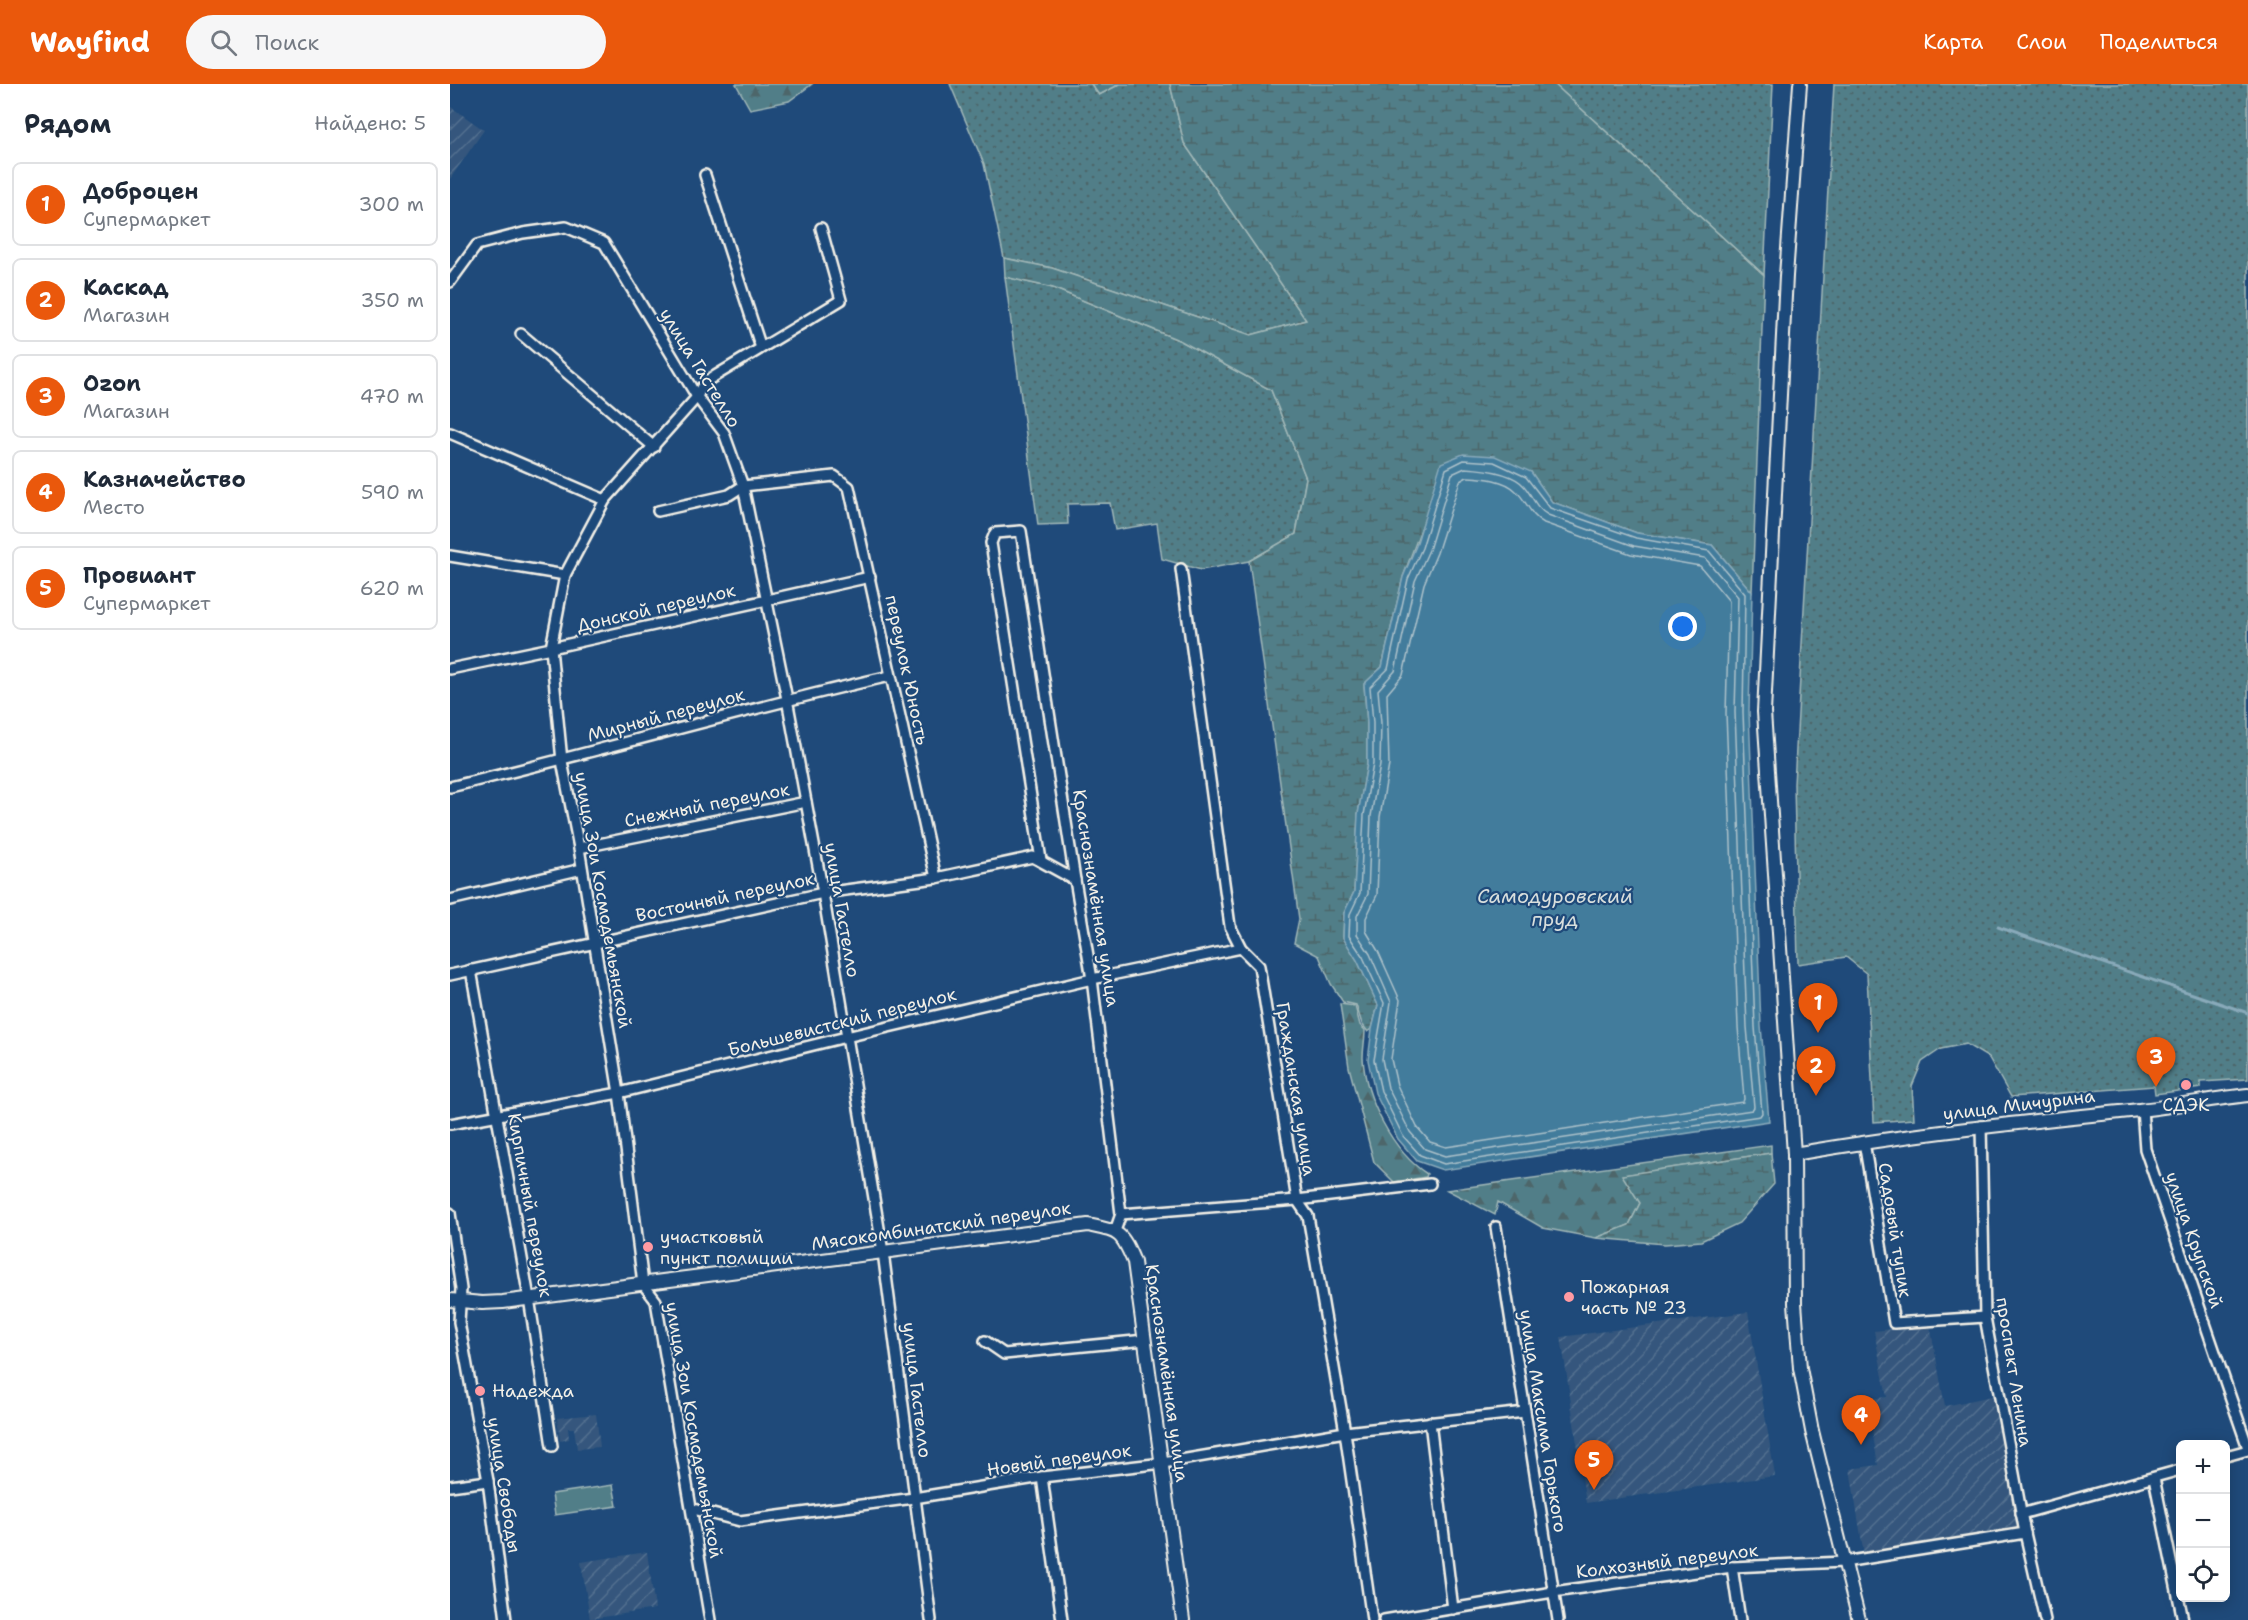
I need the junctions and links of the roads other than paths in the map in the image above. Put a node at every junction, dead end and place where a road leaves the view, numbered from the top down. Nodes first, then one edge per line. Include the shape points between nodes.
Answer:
1 (1800, 84) edge
2 (705, 175) dead end
3 (821, 228) dead end
4 (450, 282) edge
5 (520, 334) dead end
6 (761, 348) junction
7 (697, 398) junction
8 (453, 434) edge
9 (654, 447) junction
10 (743, 486) junction
11 (605, 500) junction
12 (658, 511) dead end
13 (450, 556) edge
14 (1181, 569) dead end
15 (565, 575) junction
16 (870, 577) junction
17 (767, 600) junction
18 (551, 648) junction
19 (450, 669) edge
20 (890, 676) junction
21 (787, 699) junction
22 (562, 761) junction
23 (450, 787) edge
24 (806, 802) junction
25 (579, 848) junction
26 (1041, 860) junction
27 (582, 869) junction
28 (936, 878) junction
29 (1075, 880) junction
30 (823, 893) junction
31 (450, 900) edge
32 (594, 942) junction
33 (1241, 948) junction
34 (471, 970) junction
35 (450, 975) edge
36 (1092, 979) junction
37 (846, 1037) junction
38 (619, 1093) junction
39 (2248, 1095) edge
40 (2142, 1109) junction
41 (498, 1115) junction
42 (450, 1124) edge
43 (1981, 1126) junction
44 (1864, 1142) junction
45 (1794, 1154) junction
46 (1430, 1184) dead end
47 (1297, 1200) junction
48 (450, 1214) edge
49 (1121, 1214) junction
50 (1496, 1227) dead end
51 (1115, 1231) junction
52 (883, 1252) junction
53 (643, 1284) junction
54 (529, 1298) junction
55 (455, 1301) edge
56 (1984, 1317) junction
57 (1145, 1340) junction
58 (985, 1341) dead end
59 (1525, 1412) junction
60 (1430, 1422) junction
61 (1345, 1432) junction
62 (552, 1446) dead end
63 (2248, 1449) edge
64 (2230, 1455) edge
65 (1163, 1463) junction
66 (2176, 1471) edge
67 (1042, 1477) junction
68 (2154, 1478) junction
69 (488, 1481) junction
70 (450, 1486) edge
71 (914, 1498) junction
72 (693, 1509) junction
73 (2021, 1514) junction
74 (2025, 1533) junction
75 (1844, 1562) junction
76 (1732, 1567) junction
77 (1553, 1592) junction
78 (1453, 1609) junction
79 (506, 1620) edge
80 (710, 1620) edge
81 (931, 1620) edge
82 (1062, 1620) edge
83 (1183, 1620) edge
84 (1372, 1620) edge
85 (1384, 1620) edge
86 (1558, 1620) edge
87 (1740, 1620) edge
88 (1859, 1620) edge
89 (2045, 1620) edge
90 (2183, 1620) edge

1 - 45 main road via 1764,712
2 - 6 street
3 - 6 street, улица Зои Космодемьянской via 841,300
4 - 7 street, улица Гастелло via 477,245 523,233 566,227 604,243
5 - 9 street
6 - 7 street, улица Зои Космодемьянской via 710,379
7 - 9 street, улица Зои Космодемьянской
7 - 10 street, улица Гастелло via 724,433
8 - 11 street
9 - 11 street, улица Зои Космодемьянской
10 - 12 street via 729,495
10 - 16 street, переулок Юность via 834,476 849,487
10 - 17 street, улица Гастелло
11 - 15 street, улица Зои Космодемьянской
13 - 15 street
14 - 33 street, Гражданская улица via 1230,926
15 - 18 street, улица Зои Космодемьянской
16 - 17 street, Донской переулок
16 - 20 street, переулок Юность
17 - 18 street, Донской переулок
17 - 21 street, улица Гастелло
18 - 19 street, Донской переулок
18 - 22 street, улица Зои Космодемьянской
20 - 21 street, Мирный переулок
20 - 28 street, переулок Юность
21 - 22 street, Мирный переулок
21 - 24 street, улица Гастелло
22 - 23 street, Мирный переулок
22 - 25 street, улица Зои Космодемьянской
24 - 25 street, Снежный переулок
24 - 30 street, улица Гастелло
25 - 27 street, улица Зои Космодемьянской
26 - 28 street, Восточный переулок via 1033,857
26 - 29 street
26 - 29 street, Краснознамённая улица via 991,543 994,533 1001,531 1021,531
27 - 31 street
27 - 32 street, улица Зои Космодемьянской
28 - 30 street, Восточный переулок
29 - 36 street, Краснознамённая улица
30 - 32 street, Восточный переулок
30 - 37 street, улица Гастелло
32 - 34 street, Восточный переулок
32 - 38 street, улица Зои Космодемьянской
33 - 36 street, Большевистский переулок
33 - 47 street, Гражданская улица via 1259,966
34 - 35 street, Восточный переулок
34 - 41 street, Кирпичный переулок
36 - 37 street, Большевистский переулок
36 - 49 street, Краснознамённая улица
37 - 38 street, Большевистский переулок
37 - 52 street, улица Гастелло
38 - 41 street, Большевистский переулок
38 - 53 street, улица Зои Космодемьянской
39 - 40 main road, улица Мичурина
40 - 43 main road, улица Мичурина
40 - 63 street, улица Крупской via 2145,1149
41 - 42 street, Большевистский переулок
41 - 54 street, Кирпичный переулок
43 - 44 main road, улица Мичурина
43 - 56 street, проспект Ленина
44 - 45 main road, улица Мичурина
44 - 56 street, Садовый тупик via 1894,1323
45 - 75 main road via 1795,1303 1800,1368
46 - 47 street
47 - 49 street
47 - 61 street, Гражданская улица via 1308,1216
48 - 55 street, улица Свободы via 461,1288
49 - 51 street, Краснознамённая улица
50 - 59 street, улица Максима Горького
51 - 52 main road, Мясокомбинатский переулок via 1088,1225
51 - 57 main road, Краснознамённая улица via 1124,1238 1134,1262
52 - 53 main road, Мясокомбинатский переулок
52 - 71 street, улица Гастелло
53 - 54 main road, Мясокомбинатский переулок
53 - 72 street, улица Зои Космодемьянской via 656,1301
54 - 55 main road, Мясокомбинатский переулок via 482,1303
54 - 62 street, Кирпичный переулок
55 - 69 street, улица Свободы
56 - 73 street, проспект Ленина
57 - 58 street via 1004,1354
57 - 65 main road, Краснознамённая улица
59 - 60 street, Новый переулок
59 - 77 street, улица Максима Горького
60 - 61 street, Новый переулок
60 - 78 street
61 - 65 street, Новый переулок
61 - 84 street, Гражданская улица
63 - 64 street
65 - 67 street, Новый переулок
65 - 83 main road, Краснознамённая улица
66 - 68 street
67 - 71 street, Новый переулок
67 - 82 street
68 - 73 street
68 - 90 street
69 - 70 street
69 - 79 street, улица Свободы
71 - 72 street, Новый переулок via 740,1521
71 - 81 street, улица Гастелло
72 - 80 street, улица Зои Космодемьянской
73 - 74 street, проспект Ленина
74 - 75 street, Колхозный переулок
74 - 89 street, проспект Ленина
75 - 76 street, Колхозный переулок
75 - 88 main road
76 - 77 street, Колхозный переулок
76 - 87 street
77 - 78 street, Колхозный переулок
77 - 86 street, улица Максима Горького
78 - 85 street, Колхозный переулок

